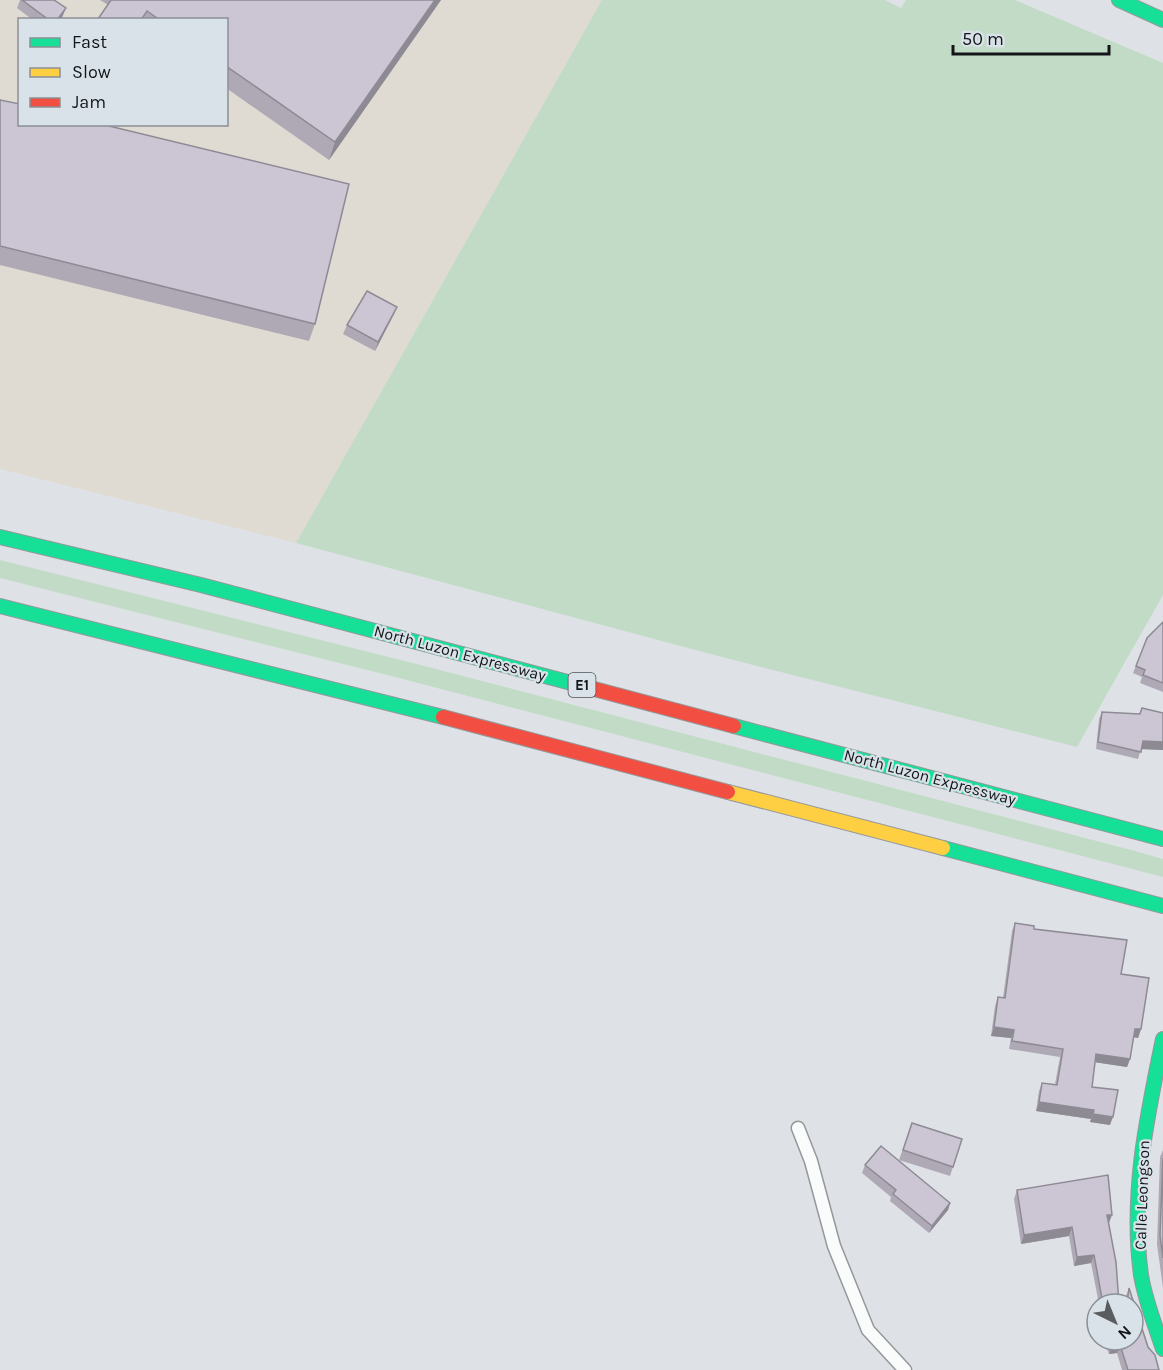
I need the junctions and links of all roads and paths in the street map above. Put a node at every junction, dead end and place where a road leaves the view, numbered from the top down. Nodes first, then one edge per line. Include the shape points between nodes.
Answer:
1 (1119, 0) edge
2 (1161, 0) edge
3 (1158, 17) edge
4 (0, 537) edge
5 (0, 606) edge
6 (1163, 838) edge
7 (1163, 906) edge
8 (1163, 1040) edge
9 (798, 1128) dead end
10 (1163, 1349) edge
11 (905, 1370) edge

1 - 3 main road
2 - 3 lane
4 - 6 main road, North Luzon Expressway / E1 via 224,591
5 - 7 main road via 327,687
8 - 10 main road, Calle Leongson via 1143,1137 1139,1184 1141,1272
9 - 11 lane via 834,1246 868,1330

